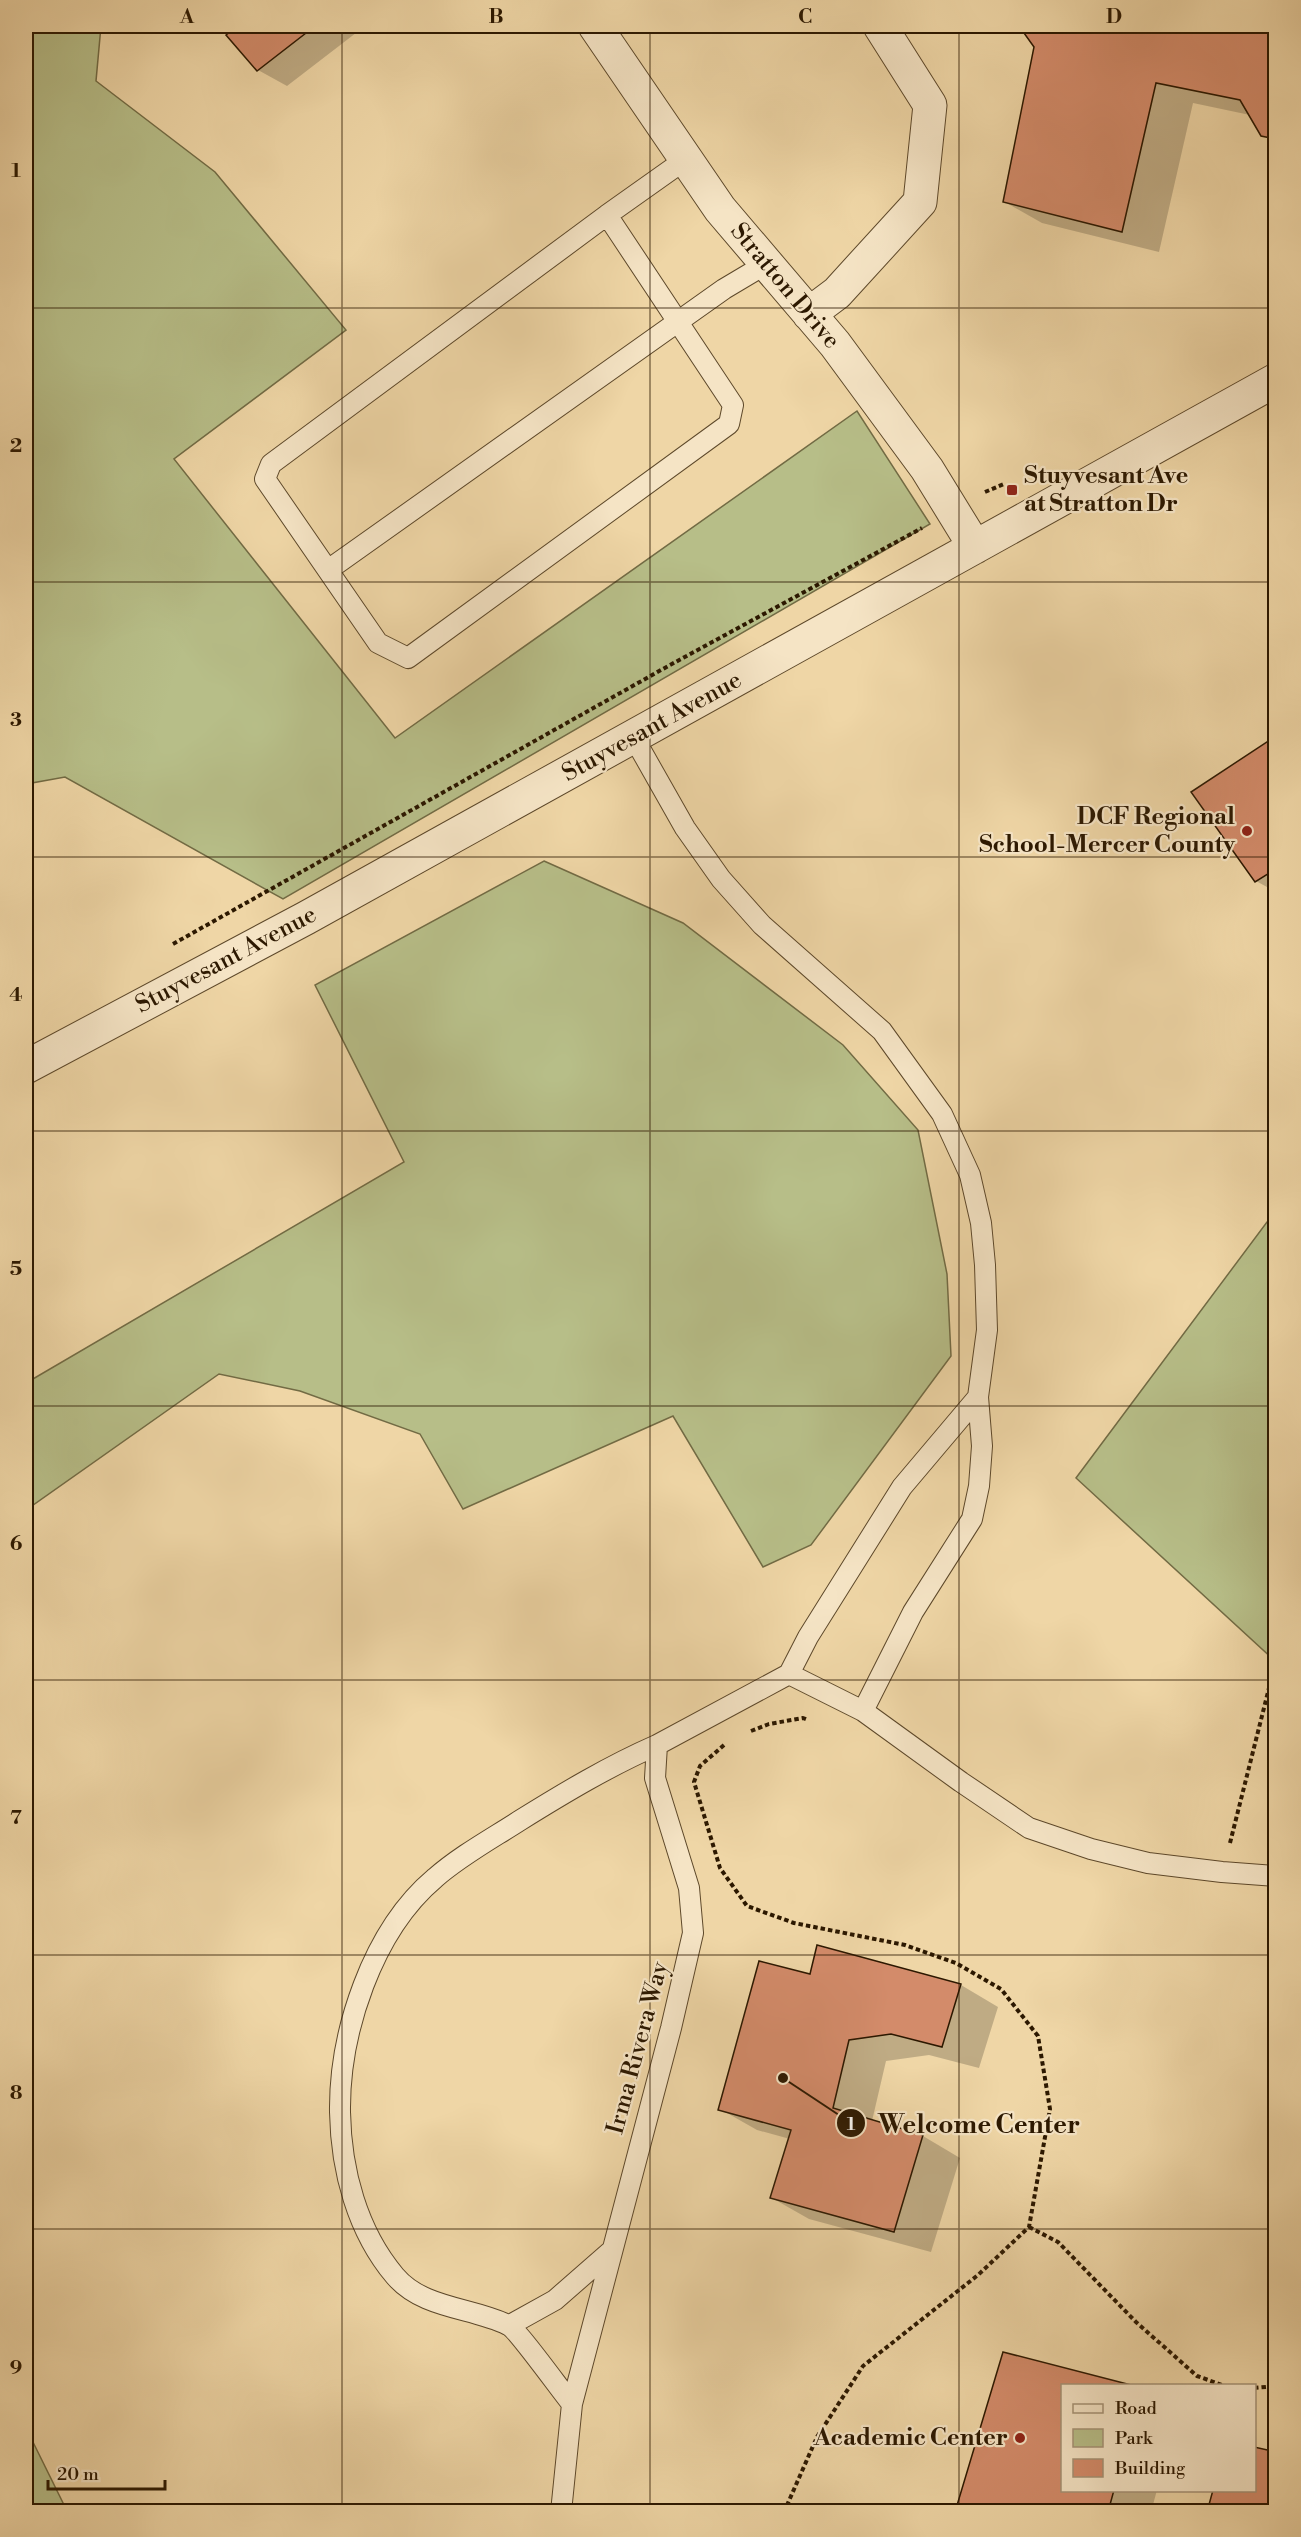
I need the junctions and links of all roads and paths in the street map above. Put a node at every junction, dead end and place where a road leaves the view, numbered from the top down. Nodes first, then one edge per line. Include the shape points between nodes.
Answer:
1 (595, 26) edge
2 (880, 26) edge
3 (686, 159) junction
4 (607, 215) junction
5 (766, 264) junction
6 (808, 314) junction
7 (678, 322) junction
8 (1275, 380) edge
9 (1004, 484) dead end
10 (947, 501) junction
11 (975, 547) junction
12 (328, 570) junction
13 (634, 738) junction
14 (169, 946) dead end
15 (26, 1067) edge
16 (978, 1396) junction
17 (789, 1674) junction
18 (1275, 1679) edge
19 (863, 1711) junction
20 (813, 1722) dead end
21 (749, 1732) dead end
22 (729, 1741) dead end
23 (657, 1744) junction
24 (1222, 1872) junction
25 (1275, 1876) edge
26 (1029, 2227) junction
27 (611, 2250) junction
28 (510, 2325) junction
29 (1222, 2384) edge
30 (1275, 2386) edge
31 (1256, 2388) edge
32 (572, 2404) junction
33 (561, 2511) edge
34 (784, 2511) edge

1 - 3 street, Stratton Drive
2 - 6 street via 930,105 920,202 837,293
3 - 4 lane
3 - 5 street, Stratton Drive via 720,209
4 - 7 lane
4 - 12 lane via 271,464 265,479
5 - 6 street, Stratton Drive
5 - 7 lane
6 - 10 street, Stratton Drive via 920,459
7 - 12 lane
7 - 12 lane via 734,405 729,424 408,658 378,643
8 - 11 street, Stuyvesant Avenue
9 - 10 path
10 - 11 street, Stratton Drive
10 - 14 path via 930,524
11 - 13 street, Stuyvesant Avenue
13 - 15 street, Stuyvesant Avenue
13 - 16 lane via 685,828 721,879 762,925 882,1031 942,1114 970,1175 981,1223 987,1330
16 - 17 lane via 902,1487
16 - 19 lane via 982,1446 972,1519 913,1612
17 - 19 lane
17 - 23 lane
18 - 24 path via 1269,1688
19 - 24 lane via 1029,1828 1148,1863
20 - 21 path via 803,1718
22 - 26 path via 700,1766 694,1782 720,1868 747,1906 794,1923 905,1946 956,1963 1001,1989 1038,2036 1050,2109
23 - 27 lane, Irma Rivera Way via 655,1778 689,1888 693,1933 672,2028
23 - 28 lane via 549,1803 434,1879 406,1910 380,1950 358,1996 345,2042 340,2148 352,2196 379,2253 413,2294
24 - 25 lane
26 - 29 path via 1058,2242 1136,2322 1197,2376
26 - 34 path via 978,2275 863,2366 817,2437
27 - 28 lane via 555,2300
27 - 32 lane, Irma Rivera Way
28 - 32 lane
30 - 31 path
32 - 33 lane, Irma Rivera Way

